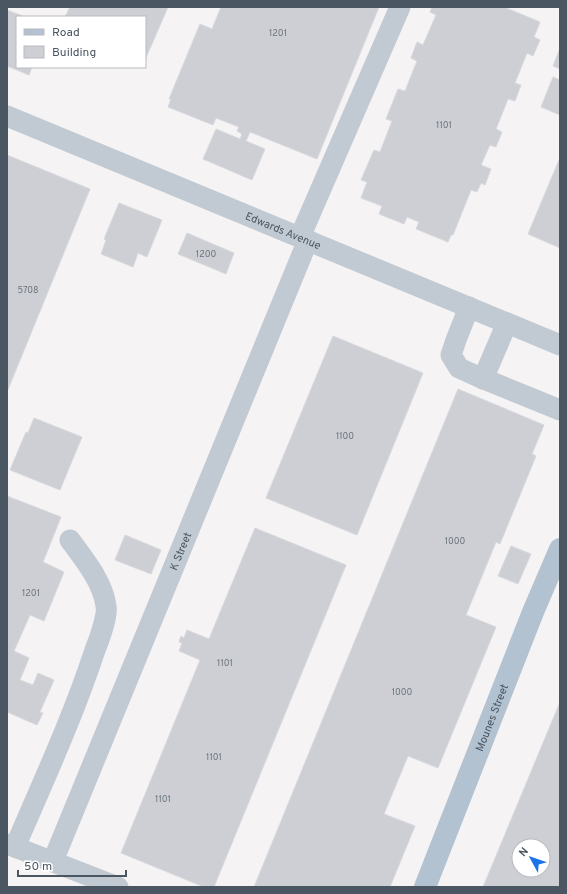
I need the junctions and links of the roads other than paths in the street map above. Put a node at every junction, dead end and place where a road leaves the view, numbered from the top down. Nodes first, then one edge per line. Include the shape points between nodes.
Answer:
1 (400, 7) edge
2 (7, 116) edge
3 (304, 239) junction
4 (469, 307) junction
5 (507, 323) junction
6 (560, 345) edge
7 (483, 379) junction
8 (560, 410) edge
9 (70, 540) dead end
10 (560, 549) edge
11 (11, 845) edge
12 (53, 861) junction
13 (118, 887) edge
14 (426, 887) edge

1 - 3 street, K Street
2 - 3 street, Edwards Avenue
3 - 4 street, Edwards Avenue
3 - 12 street, K Street
4 - 5 street, Edwards Avenue
4 - 7 street via 451,355 459,368
5 - 6 street, Edwards Avenue
5 - 7 street
7 - 8 street
9 - 11 street via 94,575 107,608 84,686
10 - 14 main road, Mounes Street
11 - 12 street
12 - 13 street

